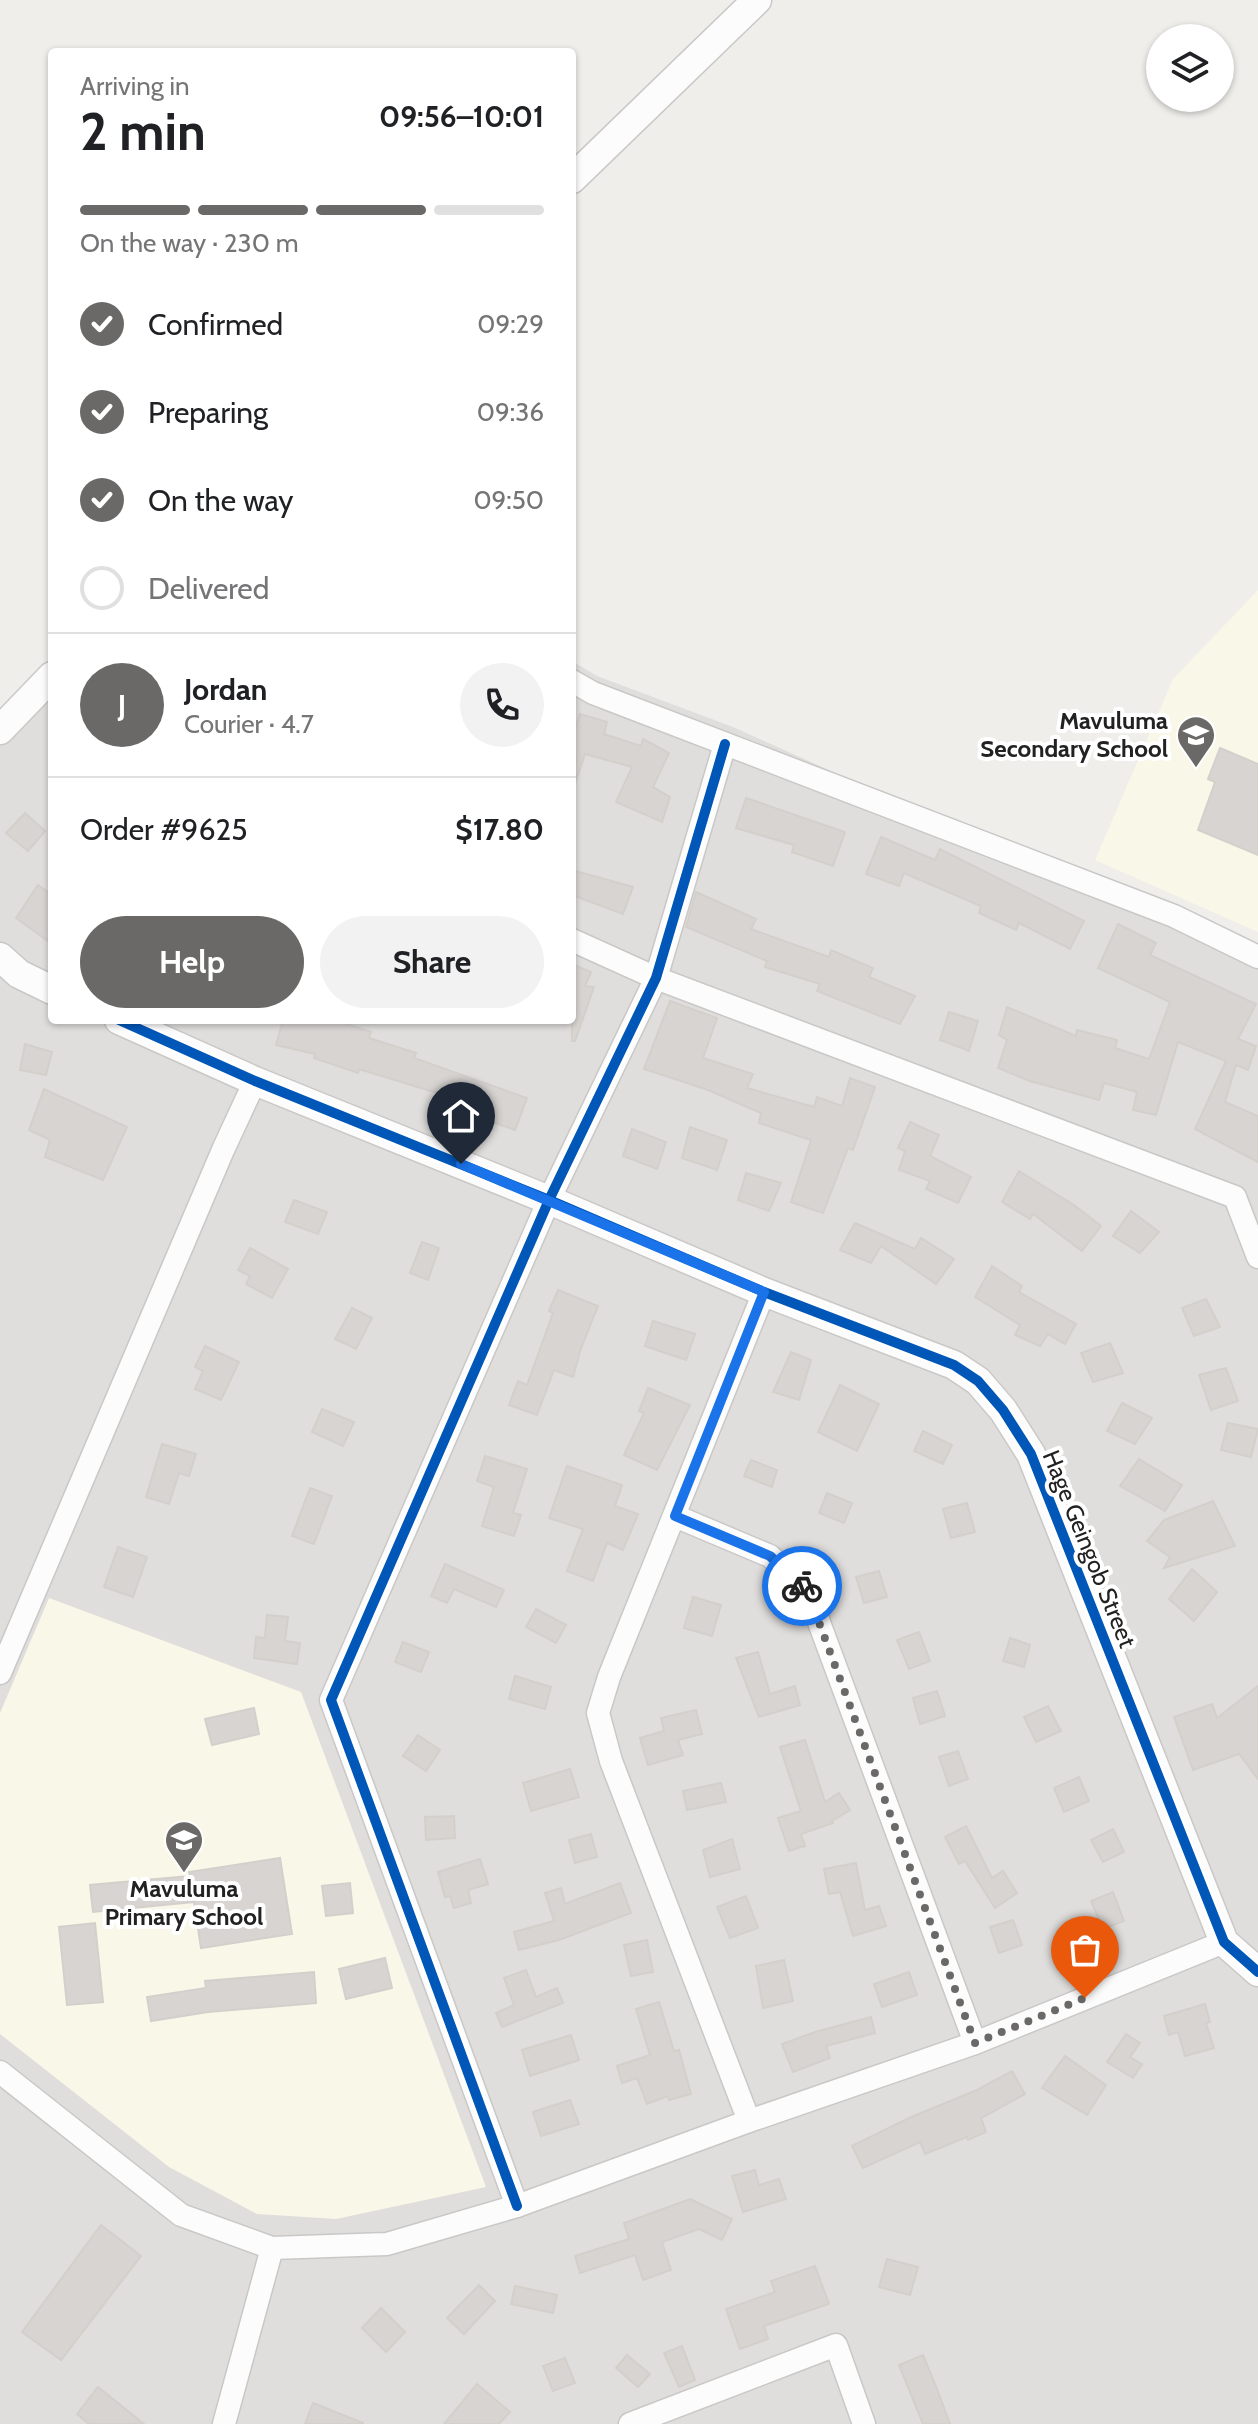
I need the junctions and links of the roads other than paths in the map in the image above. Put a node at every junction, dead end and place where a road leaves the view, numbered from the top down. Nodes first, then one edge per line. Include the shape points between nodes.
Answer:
1 (757, 0) edge
2 (576, 175) edge
3 (48, 680) edge
4 (576, 683) edge
5 (0, 730) edge
6 (725, 744) junction
7 (576, 942) edge
8 (0, 957) edge
9 (1258, 957) edge
10 (656, 978) junction
11 (48, 988) edge
12 (128, 1024) edge
13 (255, 1081) junction
14 (549, 1200) junction
15 (1258, 1257) edge
16 (764, 1292) junction
17 (675, 1516) junction
18 (0, 1673) edge
19 (1224, 1942) junction
20 (1258, 1972) edge
21 (975, 2043) junction
22 (0, 2072) edge
23 (749, 2121) junction
24 (517, 2206) junction
25 (272, 2248) junction
26 (224, 2424) edge
27 (630, 2424) edge
28 (864, 2424) edge

1 - 2 street
3 - 5 street
4 - 6 street
6 - 9 street via 1174,916
6 - 10 street
7 - 10 street
8 - 11 street
10 - 14 street
10 - 15 street via 1235,1197
12 - 13 street, Hage Geingob Street
13 - 14 street, Hage Geingob Street
13 - 18 street
14 - 16 street, Hage Geingob Street
14 - 24 street via 331,1700
16 - 17 street
16 - 19 street, Hage Geingob Street via 954,1365 978,1381 1003,1410 1031,1454 1051,1502
17 - 21 street via 770,1556 807,1590
17 - 23 street via 598,1713 611,1761
19 - 20 street, Hage Geingob Street
19 - 21 street
21 - 23 street
22 - 25 street via 181,2215
23 - 24 street
24 - 25 street via 387,2244
25 - 26 street
27 - 28 street via 836,2345

